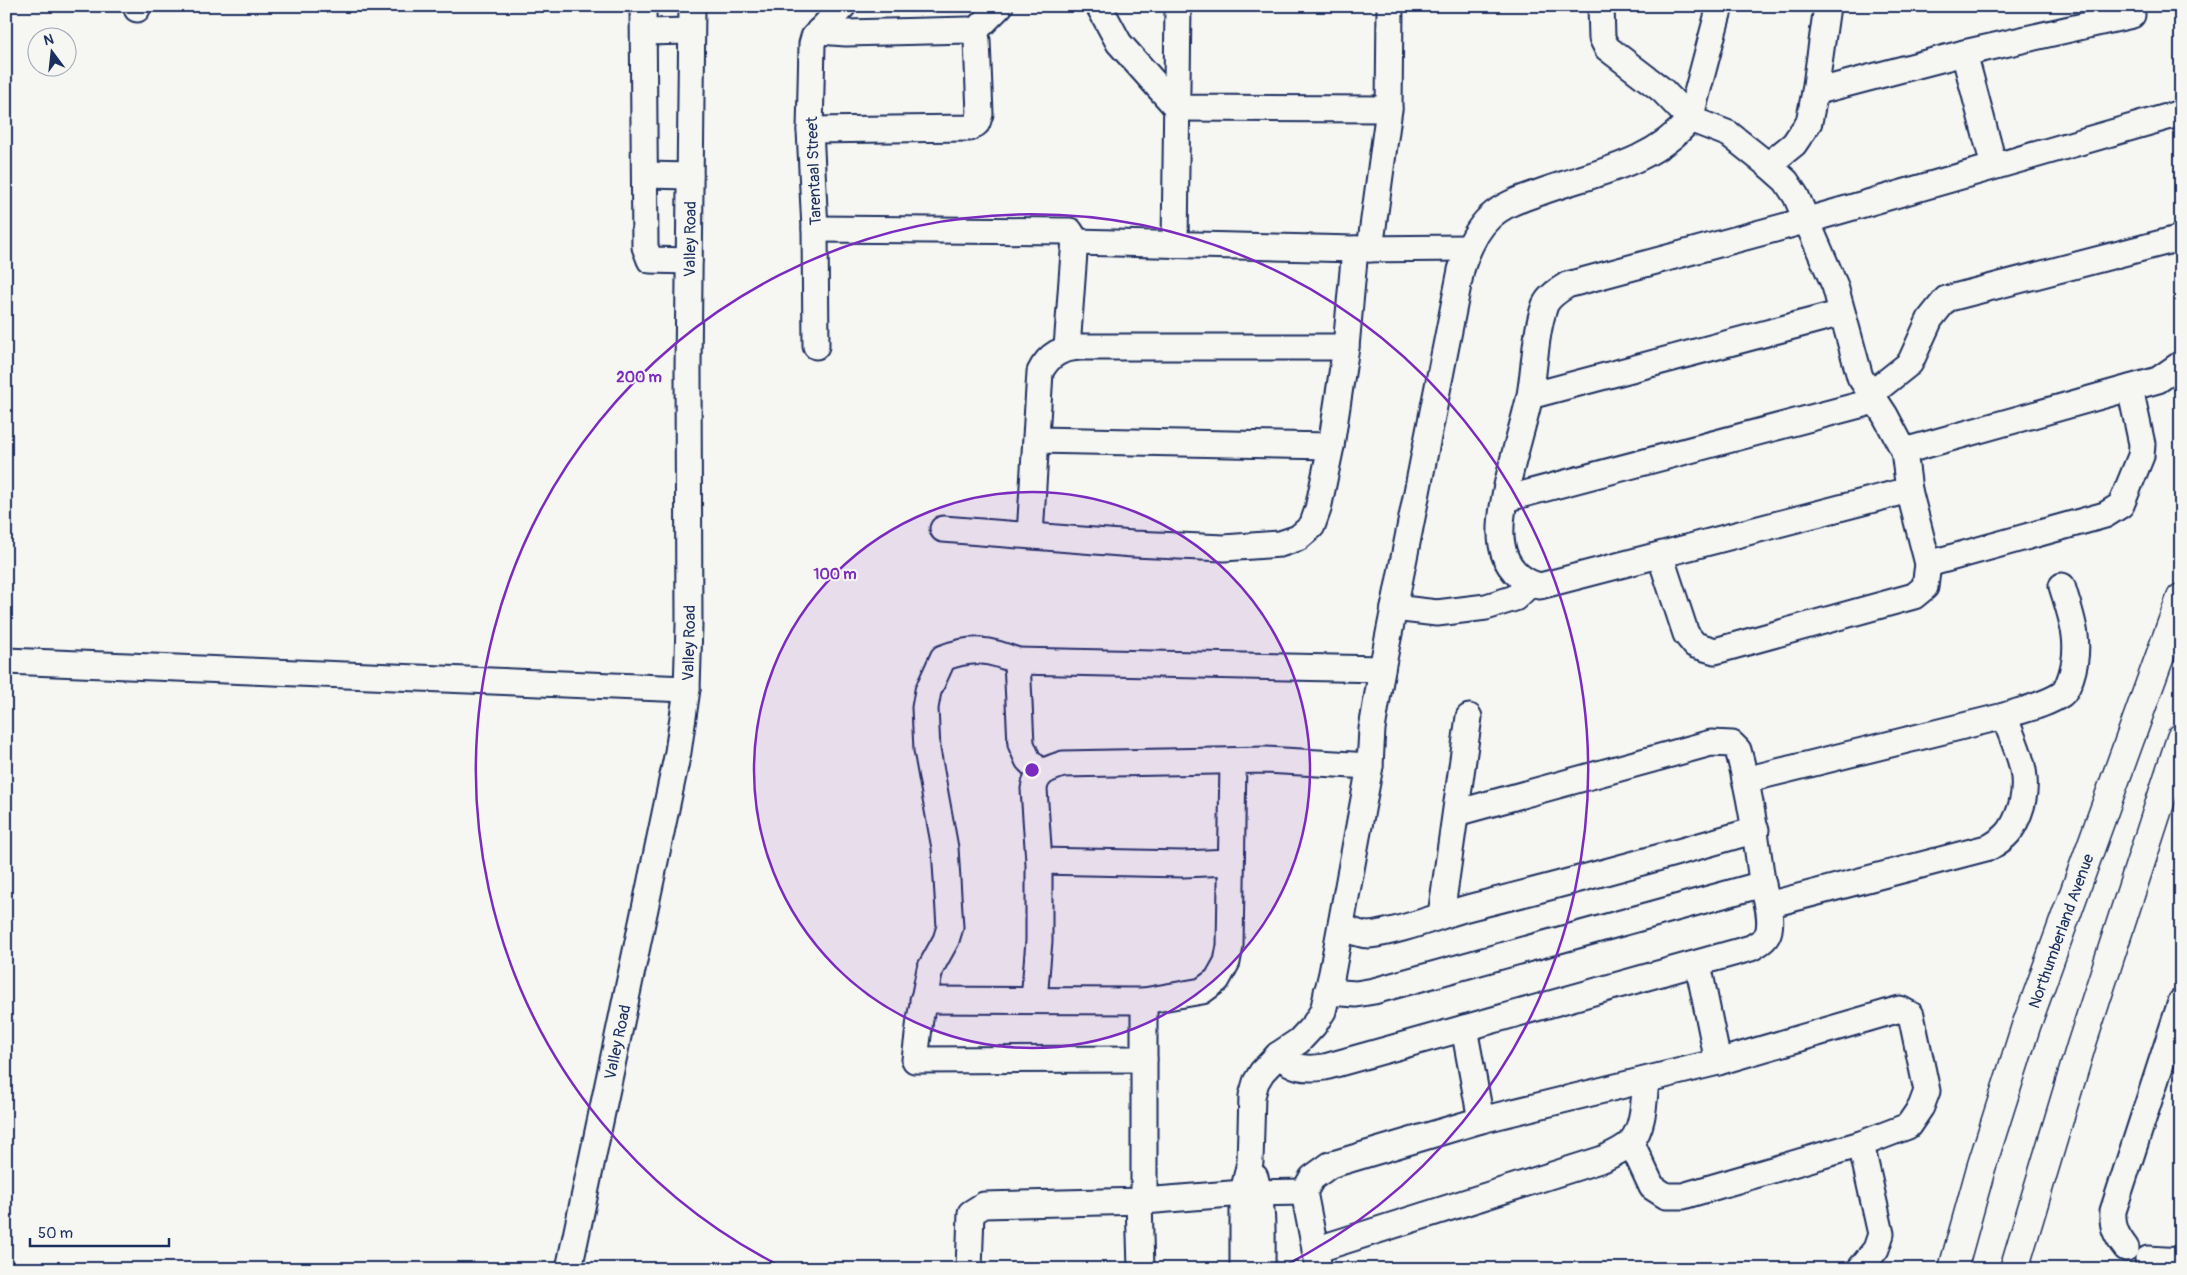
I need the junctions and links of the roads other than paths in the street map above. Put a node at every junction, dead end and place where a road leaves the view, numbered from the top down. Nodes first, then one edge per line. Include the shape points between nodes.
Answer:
1 (643, 6) edge
2 (692, 6) edge
3 (843, 6) edge
4 (1000, 6) edge
5 (1098, 6) edge
6 (1178, 6) edge
7 (1390, 6) edge
8 (1601, 6) edge
9 (1720, 6) edge
10 (1827, 6) edge
11 (2105, 14) edge
12 (2132, 14) dead end
13 (691, 31) junction
14 (819, 31) junction
15 (644, 32) junction
16 (974, 32) junction
17 (1964, 53) junction
18 (1815, 92) junction
19 (1177, 108) junction
20 (1389, 109) junction
21 (2181, 113) edge
22 (1690, 119) junction
23 (810, 130) junction
24 (1768, 165) junction
25 (1994, 166) junction
26 (645, 175) junction
27 (690, 176) junction
28 (1808, 220) junction
29 (815, 229) junction
30 (1074, 242) junction
31 (2181, 242) edge
32 (1175, 245) junction
33 (1467, 248) junction
34 (1362, 249) junction
35 (689, 262) junction
36 (1842, 313) junction
37 (816, 346) dead end
38 (1067, 348) junction
39 (1346, 348) junction
40 (2181, 364) edge
41 (2130, 388) junction
42 (1530, 396) junction
43 (1873, 397) junction
44 (1037, 440) junction
45 (1330, 446) junction
46 (1904, 451) junction
47 (1909, 490) junction
48 (1505, 499) junction
49 (943, 529) dead end
50 (1030, 535) junction
51 (1660, 555) junction
52 (1928, 564) junction
53 (1530, 584) junction
54 (2062, 586) dead end
55 (2181, 598) edge
56 (1394, 608) junction
57 (1017, 661) junction
58 (6, 662) edge
59 (1382, 669) junction
60 (687, 689) junction
61 (1469, 716) dead end
62 (2004, 716) junction
63 (2181, 738) edge
64 (1233, 761) junction
65 (1370, 766) junction
66 (1040, 773) junction
67 (1745, 780) junction
68 (1456, 813) junction
69 (1756, 830) junction
70 (1039, 861) junction
71 (1230, 862) junction
72 (1766, 894) junction
73 (1441, 915) junction
74 (1341, 926) junction
75 (1698, 964) junction
76 (1327, 992) junction
77 (923, 1000) junction
78 (1034, 1000) junction
79 (1144, 1001) junction
80 (2181, 1002) edge
81 (1464, 1028) junction
82 (1278, 1055) junction
83 (1144, 1059) junction
84 (1718, 1062) junction
85 (1646, 1080) junction
86 (1481, 1120) junction
87 (1631, 1142) junction
88 (1861, 1144) junction
89 (1304, 1192) junction
90 (1251, 1193) junction
91 (1142, 1201) junction
92 (2126, 1248) dead end
93 (2148, 1259) dead end
94 (1317, 1260) edge
95 (2181, 1262) edge
96 (569, 1269) edge
97 (969, 1269) edge
98 (1141, 1269) edge
99 (1243, 1269) edge
100 (1262, 1269) edge
101 (1860, 1269) edge
102 (1953, 1269) edge
103 (2014, 1269) edge

1 - 15 street
2 - 13 street, Valley Road
3 - 14 street, Tarentaal Street
4 - 16 street
5 - 19 street via 1119,43
6 - 19 street
7 - 20 street
8 - 22 street via 1602,38 1607,48 1662,90
9 - 22 street
10 - 18 street
11 - 12 street
11 - 17 street
13 - 15 street
13 - 27 street, Valley Road
14 - 16 street via 846,34
14 - 23 street, Tarentaal Street via 812,44
15 - 26 street
16 - 23 street via 980,114 977,123 970,128
17 - 18 street
17 - 25 street
18 - 24 street via 1809,122 1794,144
19 - 20 street
19 - 32 street
20 - 34 street
21 - 25 street
22 - 24 street via 1729,134
22 - 33 street via 1658,148 1629,164 1506,205 1489,217
23 - 29 street, Tarentaal Street
24 - 28 street via 1786,182
25 - 28 street
26 - 27 street
26 - 35 street via 645,246 650,260
27 - 35 street, Valley Road
28 - 36 street via 1835,286
28 - 42 street via 1567,285 1546,303
29 - 30 street via 1070,230
29 - 37 street, Tarentaal Street
30 - 32 street
30 - 38 street
31 - 43 street via 2177,239 1946,299 1930,319 1910,364
32 - 34 street
33 - 34 street
33 - 56 street
34 - 39 street
35 - 60 street, Valley Road
36 - 42 street
36 - 43 street via 1860,377
38 - 39 street
38 - 44 street via 1052,355 1040,372
39 - 45 street
40 - 41 street via 2158,380
41 - 46 street
41 - 52 street via 2142,444 2141,456 2121,505 2104,515
42 - 48 street
43 - 46 street
43 - 48 street
44 - 45 street
44 - 50 street
45 - 50 street via 1312,526 1298,538 1280,544 1224,548
46 - 47 street
47 - 51 street
47 - 52 street
48 - 53 street via 1501,543 1506,561
49 - 50 street
51 - 52 street via 1686,634 1695,645 1715,651 1914,596 1925,587
51 - 53 street via 1540,586
53 - 56 street via 1515,598 1486,607 1437,613
54 - 62 street via 2077,646 2068,685 2063,693
55 - 102 main road, Northumberland Avenue via 2026,1026
56 - 59 street
57 - 59 street
57 - 66 street via 1021,744 1028,760
57 - 77 street via 999,654 962,651 943,658 928,691 925,708 927,750 945,848 950,914 946,940 930,969
58 - 60 street
59 - 65 street via 1372,722
60 - 96 street, Valley Road via 678,752
61 - 68 street
62 - 67 street
62 - 72 street via 2026,782 2024,801 2006,838 1990,847
63 - 103 main road via 2081,1046
64 - 65 street
64 - 66 street via 1063,764
64 - 71 street
65 - 74 street
66 - 70 street via 1034,789
67 - 68 street via 1738,750 1725,742 1711,743
67 - 69 street
68 - 73 street
69 - 72 street
69 - 73 street via 1596,876
70 - 71 street
70 - 78 street via 1039,941
71 - 79 street via 1230,946 1227,962 1217,980 1202,991
72 - 75 street via 1769,930 1764,940 1751,948
72 - 76 street via 1374,991 1356,994
73 - 74 street via 1367,935 1356,934
74 - 76 street
75 - 81 street
75 - 84 street
76 - 82 street via 1323,1011 1314,1025 1299,1041
77 - 78 street
77 - 83 street via 915,1060
78 - 79 street
79 - 83 street
80 - 92 street via 2113,1211 2112,1225
81 - 82 street via 1316,1068 1293,1067
81 - 86 street
82 - 90 street via 1256,1082 1252,1096
83 - 91 street
84 - 85 street
84 - 88 street via 1900,1009 1911,1015 1927,1091 1921,1107 1908,1126
85 - 86 street
85 - 87 street via 1643,1109
86 - 89 street via 1330,1165 1312,1178
87 - 88 street via 1652,1187 1666,1196 1684,1196
87 - 94 street via 1603,1158
88 - 101 street via 1881,1234 1876,1249
89 - 90 street
89 - 94 street
90 - 91 street
90 - 99 street
90 - 100 street via 1263,1239
91 - 97 street via 984,1204 971,1213
91 - 98 street
93 - 95 street

